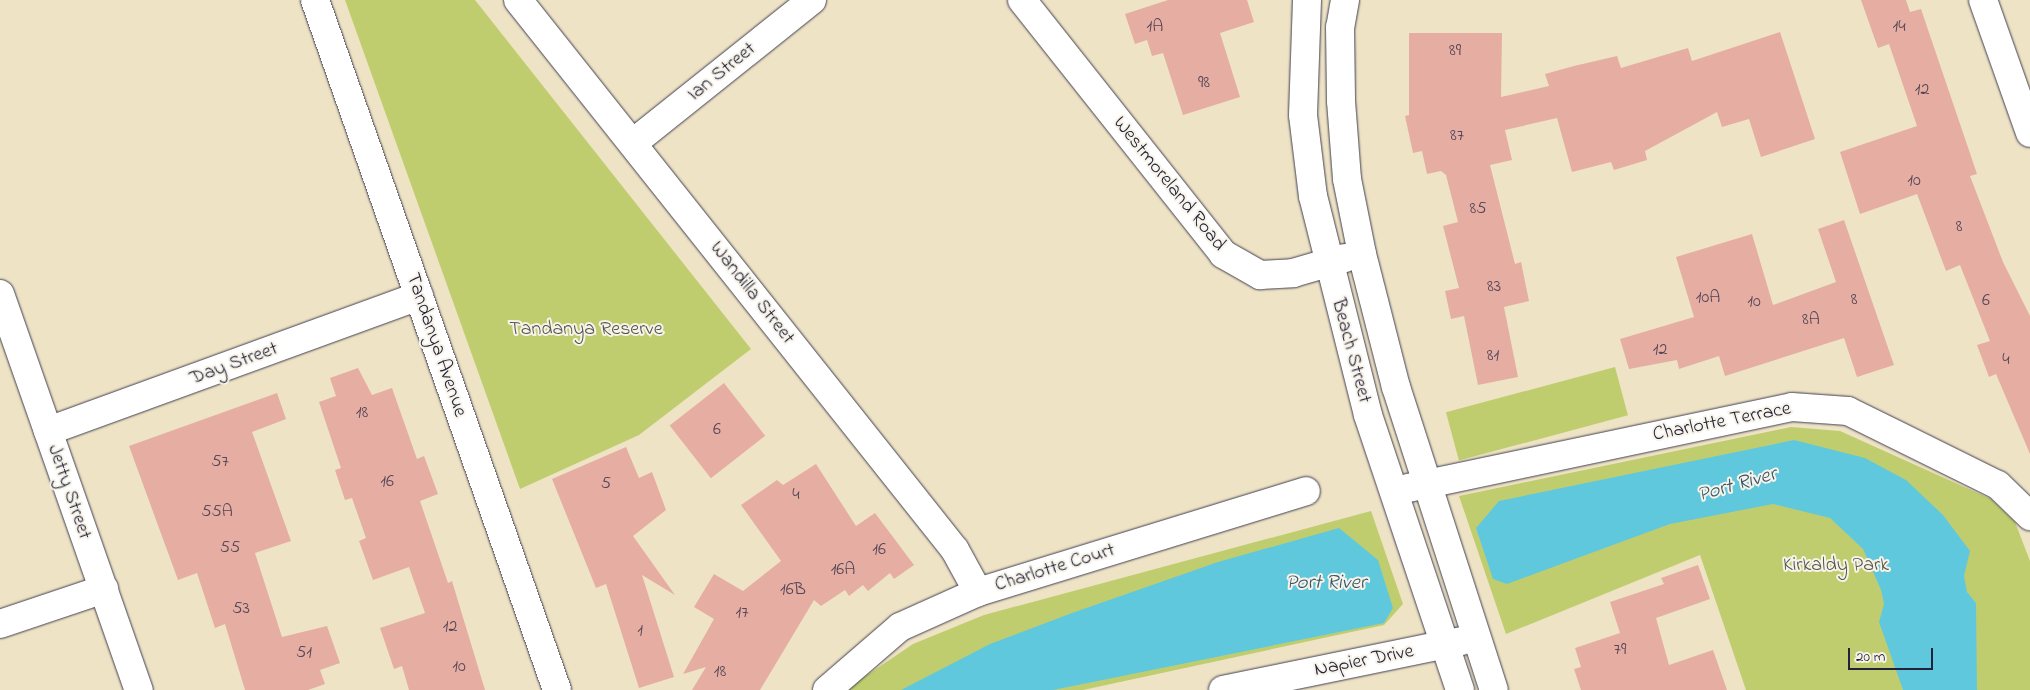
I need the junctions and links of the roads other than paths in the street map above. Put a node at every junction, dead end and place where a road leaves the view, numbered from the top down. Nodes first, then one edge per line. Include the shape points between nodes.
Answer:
1 (315, 0) edge
2 (518, 0) edge
3 (812, 0) edge
4 (1022, 0) edge
5 (1307, 0) edge
6 (1345, 0) edge
7 (1983, 0) edge
8 (2030, 133) edge
9 (633, 143) junction
10 (1362, 254) junction
11 (1328, 263) junction
12 (0, 294) edge
13 (420, 296) junction
14 (48, 431) junction
15 (1426, 483) junction
16 (1306, 491) dead end
17 (1391, 493) junction
18 (2030, 516) edge
19 (104, 589) junction
20 (978, 592) junction
21 (0, 624) edge
22 (1476, 637) junction
23 (1444, 646) junction
24 (139, 690) edge
25 (556, 690) edge
26 (827, 690) edge
27 (1223, 690) edge
28 (1460, 690) edge
29 (1494, 690) edge

1 - 13 street, Tandanya Avenue
2 - 9 street, Wandilla Street
3 - 9 street, Ian Street
4 - 11 street, Westmoreland Road via 1223,254 1260,275 1294,272
5 - 11 street, Beach Street via 1303,114 1313,196
6 - 10 street, Beach Street via 1340,27 1341,101 1347,179
7 - 8 street
9 - 20 street, Wandilla Street via 955,550
10 - 11 street, Westmoreland Road
10 - 15 street, Beach Street
11 - 17 street, Beach Street
12 - 14 street, Jetty Street
13 - 14 street, Day Street
13 - 25 street, Tandanya Avenue
14 - 19 street, Jetty Street
15 - 17 street, Charlotte Terrace
15 - 18 street, Charlotte Terrace via 1792,407 1848,411 1998,485
15 - 22 street, Beach Street
16 - 20 street, Charlotte Court
17 - 23 street, Beach Street
19 - 21 street
19 - 24 street, Jetty Street
20 - 26 street, Charlotte Court via 900,628
22 - 23 street, Napier Drive
22 - 29 street, Beach Street
23 - 27 street, Napier Drive
23 - 28 street, Beach Street

